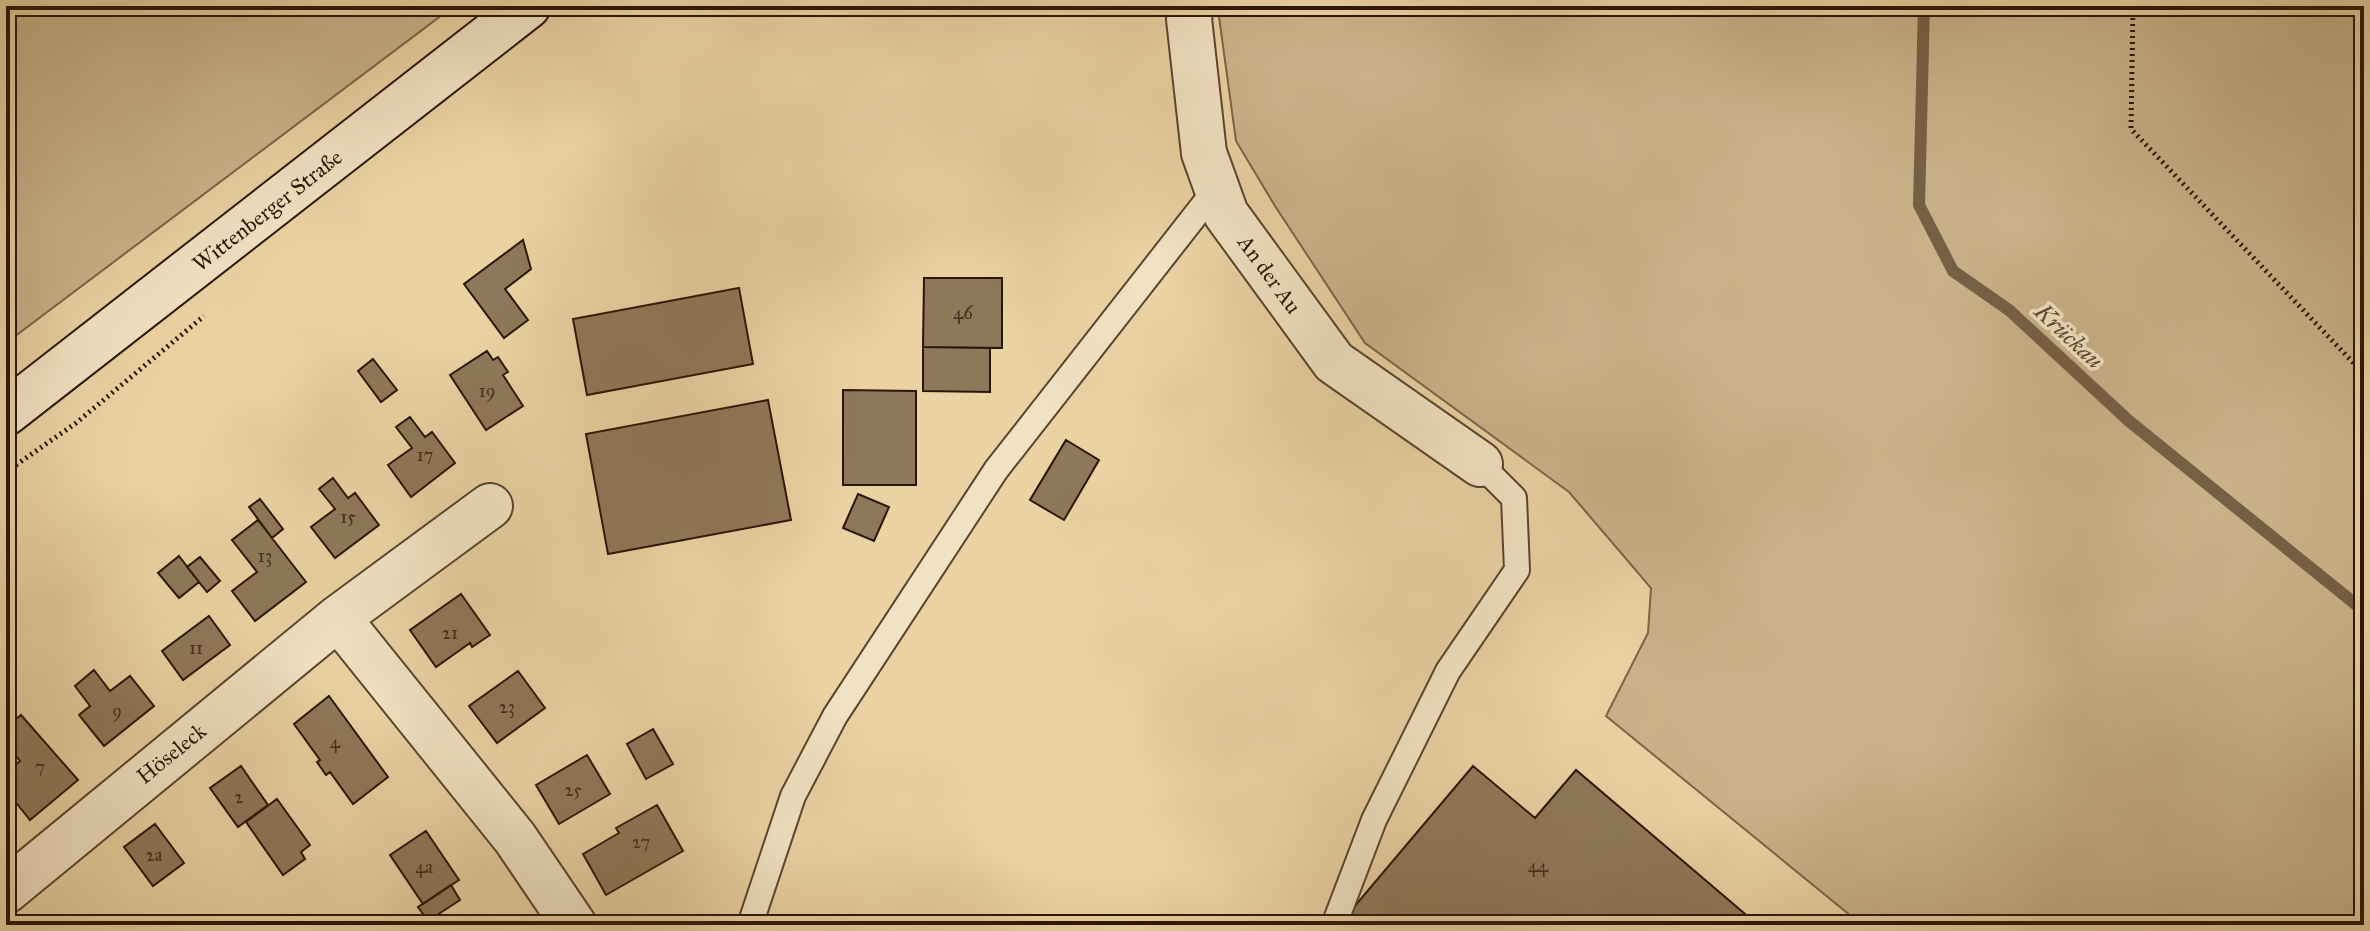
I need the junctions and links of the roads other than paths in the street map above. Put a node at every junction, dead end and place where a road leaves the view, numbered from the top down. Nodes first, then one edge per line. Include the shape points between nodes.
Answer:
1 (528, 6) edge
2 (1191, 6) edge
3 (1216, 189) junction
4 (6, 413) edge
5 (1480, 464) joint
6 (490, 506) dead end
7 (338, 618) junction
8 (6, 891) edge
9 (574, 925) edge
10 (750, 925) edge
11 (1334, 925) edge

1 - 4 street, Wittenberger Straße
2 - 3 street, An der Au via 1204,153
3 - 5 street, An der Au via 1226,214 1334,362
3 - 10 lane via 996,470 835,716 793,796
5 - 11 lane via 1514,498 1517,570 1448,671 1374,820
6 - 7 street, Höseleck
7 - 8 street, Höseleck
7 - 9 street via 515,838

